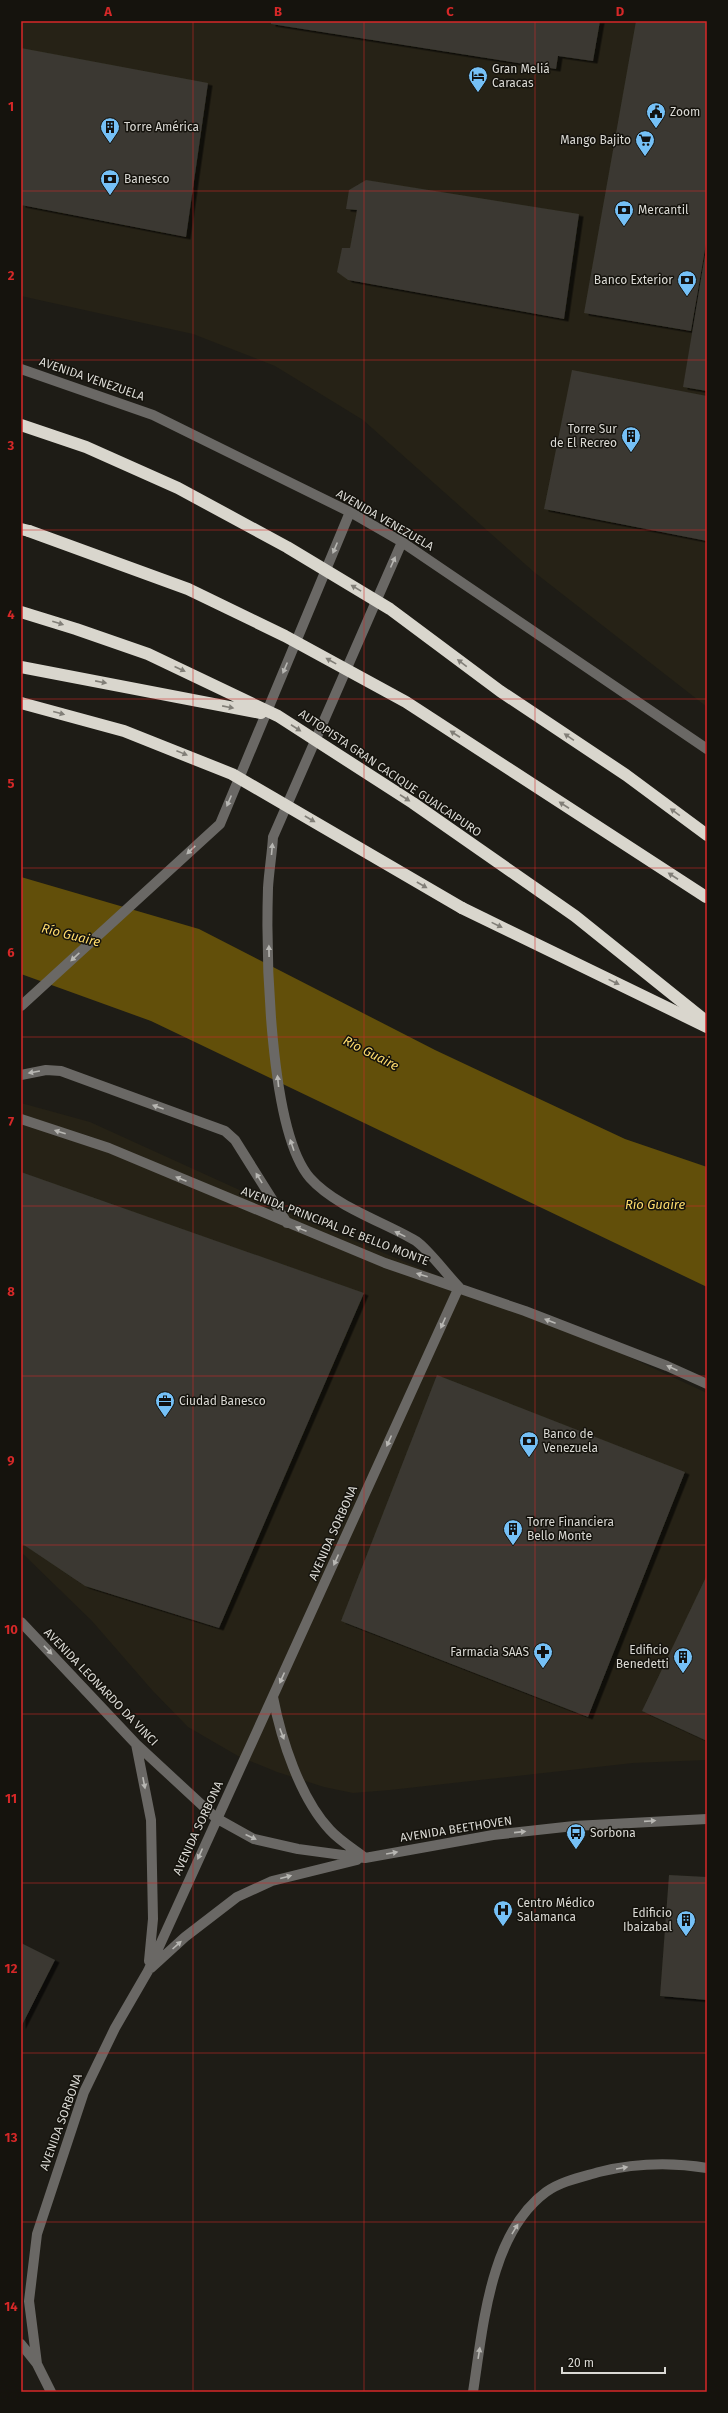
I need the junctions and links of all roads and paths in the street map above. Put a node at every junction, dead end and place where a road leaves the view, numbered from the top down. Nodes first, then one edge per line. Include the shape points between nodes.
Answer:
1 (21, 369) edge
2 (21, 425) edge
3 (350, 512) junction
4 (25, 530) edge
5 (402, 542) junction
6 (21, 612) edge
7 (21, 667) edge
8 (21, 703) edge
9 (278, 716) junction
10 (707, 749) edge
11 (707, 835) edge
12 (706, 897) edge
13 (21, 1006) edge
14 (707, 1022) edge
15 (707, 1027) edge
16 (21, 1075) edge
17 (21, 1119) edge
18 (287, 1223) junction
19 (459, 1287) junction
20 (707, 1384) edge
21 (21, 1622) edge
22 (273, 1697) junction
23 (136, 1744) junction
24 (216, 1818) junction
25 (707, 1818) edge
26 (365, 1858) junction
27 (148, 1971) junction
28 (707, 2168) edge
29 (21, 2344) edge
30 (37, 2364) junction
31 (51, 2392) edge
32 (473, 2392) edge

1 - 3 street, AVENIDA VENEZUELA via 153,415
11 -> 2 highway, bridge via 626,775 500,691 390,609 300,554 178,488 86,447
3 - 5 street, AVENIDA VENEZUELA
3 -> 13 street via 220,824
12 -> 4 highway, bridge via 406,702 285,636 188,589
5 - 10 street, AVENIDA VENEZUELA
19 -> 5 street via 417,1242 371,1219 310,1178 292,1148 285,1120 279,1089 270,991 268,888 273,837
6 -> 9 highway, AUTOPISTA GRAN CACIQUE GUAICAIPURO, bridge via 76,628 148,654
7 -> 9 highway, bridge
8 -> 15 highway, bridge via 124,731 232,774 462,908
9 -> 14 highway, AUTOPISTA GRAN CACIQUE GUAICAIPURO, bridge via 413,804 575,916
18 -> 16 street via 235,1140 225,1131 61,1071 46,1070
18 -> 17 street, AVENIDA PRINCIPAL DE BELLO MONTE via 109,1148
19 -> 18 street, AVENIDA PRINCIPAL DE BELLO MONTE via 385,1263
20 -> 19 street, AVENIDA PRINCIPAL DE BELLO MONTE via 667,1366
19 -> 22 street, AVENIDA SORBONA
21 -> 23 street, AVENIDA LEONARDO DA VINCI
22 - 24 street, AVENIDA SORBONA
22 -> 26 street via 278,1724 301,1783 314,1808 330,1830
23 - 24 street, AVENIDA LEONARDO DA VINCI
23 -> 27 street via 151,1820 153,1919
24 -> 26 street, AVENIDA BEETHOVEN via 254,1839 298,1849
24 -> 27 street, AVENIDA SORBONA
26 -> 25 street, AVENIDA BEETHOVEN via 493,1835 574,1826
27 -> 26 street via 185,1937 237,1897 272,1881
27 - 30 street, AVENIDA SORBONA via 115,2028 84,2092 37,2234 29,2300
32 -> 28 street via 489,2294 509,2239 524,2213 546,2192 575,2178 642,2164 676,2163
29 - 30 street
30 - 31 street, AVENIDA SORBONA

